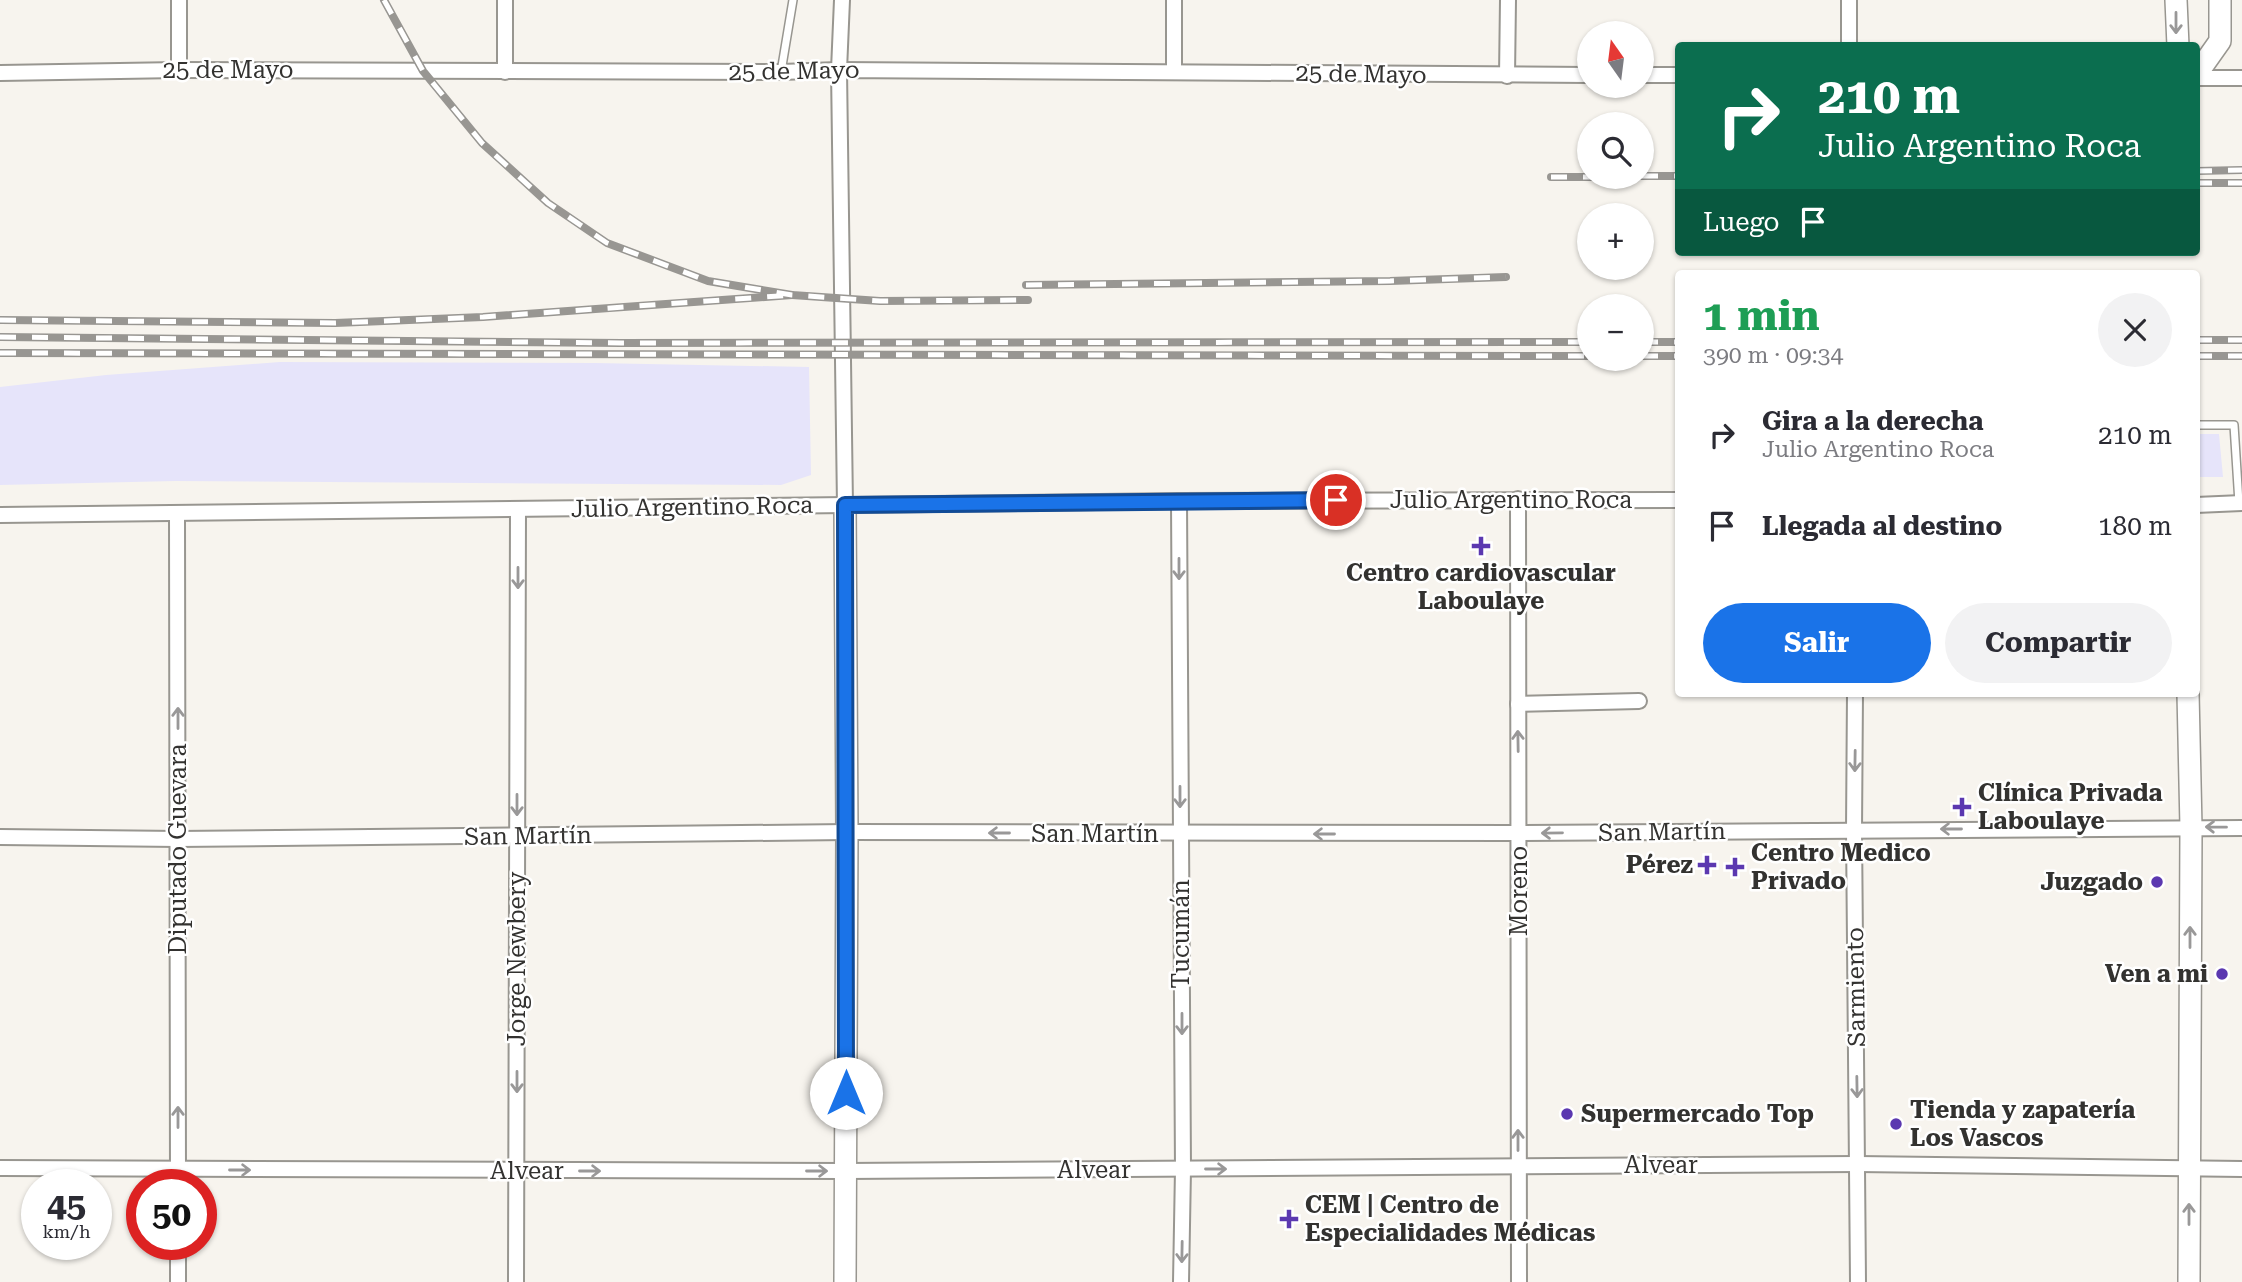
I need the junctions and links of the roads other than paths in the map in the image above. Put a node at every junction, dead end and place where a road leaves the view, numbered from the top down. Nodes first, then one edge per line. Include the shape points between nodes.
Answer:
1 (179, 0) edge
2 (505, 0) edge
3 (793, 0) edge
4 (842, 0) edge
5 (1174, 0) edge
6 (1507, 0) edge
7 (1849, 0) edge
8 (2176, 0) edge
9 (2220, 0) edge
10 (1849, 42) edge
11 (2178, 42) edge
12 (179, 70) junction
13 (839, 70) junction
14 (2200, 70) edge
15 (1174, 71) junction
16 (505, 72) junction
17 (781, 72) junction
18 (0, 73) edge
19 (1577, 75) edge
20 (1654, 75) edge
21 (1675, 75) edge
22 (1507, 76) junction
23 (2200, 76) edge
24 (2242, 78) edge
25 (2200, 425) edge
26 (1518, 499) junction
27 (1675, 500) edge
28 (1179, 501) junction
29 (2241, 503) edge
30 (845, 505) junction
31 (2200, 505) edge
32 (518, 510) junction
33 (177, 514) junction
34 (0, 516) edge
35 (1855, 697) edge
36 (2188, 697) edge
37 (1639, 701) dead end
38 (1518, 704) junction
39 (2190, 827) junction
40 (2242, 828) edge
41 (1854, 830) junction
42 (847, 832) junction
43 (1519, 833) junction
44 (1180, 835) junction
45 (0, 837) edge
46 (517, 837) junction
47 (178, 839) junction
48 (1858, 1164) junction
49 (1518, 1166) junction
50 (0, 1168) edge
51 (126, 1169) edge
52 (178, 1169) edge
53 (1183, 1169) junction
54 (2189, 1169) junction
55 (217, 1170) edge
56 (2242, 1170) edge
57 (516, 1171) junction
58 (846, 1171) junction
59 (178, 1260) edge
60 (178, 1282) edge
61 (516, 1282) edge
62 (845, 1282) edge
63 (1181, 1282) edge
64 (1518, 1282) edge
65 (1858, 1282) edge
66 (2189, 1282) edge

1 - 12 street
2 - 16 street
3 - 17 lane
4 - 13 street
5 - 15 street
6 - 22 street
7 - 10 street
8 -> 11 main road
9 - 14 main road via 2220,41
12 - 16 street, 25 de Mayo
12 - 18 street, 25 de Mayo
13 - 15 street, 25 de Mayo
13 - 17 street, 25 de Mayo
13 - 30 street
15 - 22 street, 25 de Mayo
16 - 17 street, 25 de Mayo
19 - 22 street, 25 de Mayo
20 - 21 street
23 - 24 street
25 - 29 lane via 2234,425
26 - 27 street, Julio Argentino Roca
26 - 28 street, Julio Argentino Roca
26 - 38 street, Moreno
28 - 30 street, Julio Argentino Roca
28 -> 44 street, Tucumán
29 - 31 street
30 - 32 street, Julio Argentino Roca
30 - 42 main road
32 - 33 street, Julio Argentino Roca
32 -> 46 street, Jorge Newbery
33 - 34 street, Julio Argentino Roca
47 -> 33 street, Diputado Guevara
35 -> 41 street, Sarmiento
36 - 39 main road
37 - 38 street
43 -> 38 street, Moreno
40 -> 39 street, San Martín
39 -> 41 street, San Martín
54 -> 39 main road
41 -> 43 street, San Martín
41 -> 48 street, Sarmiento
44 -> 42 street, San Martín
42 - 46 street, San Martín
42 - 58 main road
43 -> 44 street, San Martín
49 -> 43 street, Moreno
44 -> 53 street, Tucumán
45 - 47 street, San Martín
46 - 47 street, San Martín
46 -> 57 street, Jorge Newbery
52 -> 47 street, Diputado Guevara
48 - 49 street, Alvear
48 - 54 street, Alvear
48 - 65 street, Sarmiento
53 -> 49 street, Alvear
49 - 64 street, Moreno
50 - 51 street, Alvear
53 - 58 street, Alvear
53 -> 63 street, Tucumán
54 - 56 street, Alvear
66 -> 54 main road
55 -> 57 street, Alvear
57 -> 58 street, Alvear
57 - 61 street, Jorge Newbery
58 - 62 main road
59 - 60 street

